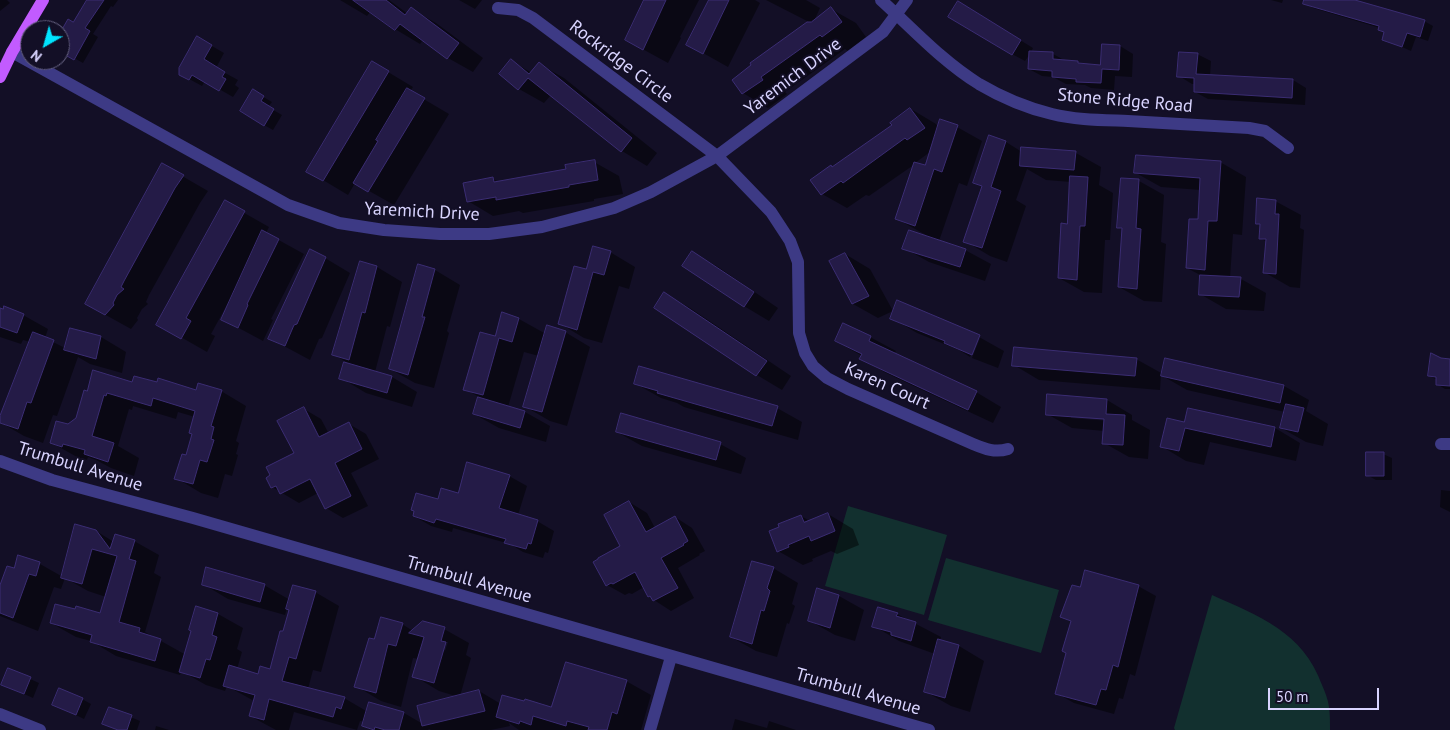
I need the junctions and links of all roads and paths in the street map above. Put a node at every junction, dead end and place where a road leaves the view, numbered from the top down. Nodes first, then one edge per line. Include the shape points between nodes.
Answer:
1 (44, 0) edge
2 (881, 0) edge
3 (907, 0) edge
4 (498, 8) dead end
5 (896, 14) junction
6 (7, 57) edge
7 (0, 77) edge
8 (1288, 148) dead end
9 (717, 156) junction
10 (1008, 448) dead end
11 (0, 461) edge
12 (671, 657) junction
13 (0, 714) edge
14 (40, 730) edge
15 (650, 730) edge
16 (929, 730) edge

1 - 6 main road
2 - 5 street, Stone Ridge Road
3 - 5 street, Yaremich Drive
4 - 9 street, Rockridge Circle via 518,10 533,18
5 - 8 street, Stone Ridge Road via 978,84 1031,108 1095,119 1249,128 1265,131
5 - 9 street, Yaremich Drive via 883,32
6 - 7 main road
6 - 9 street, Yaremich Drive via 288,205 339,223 384,230 489,234 542,227 614,208
9 - 10 street, Karen Court via 771,212 790,240 798,262 799,333 813,366 836,384 973,444 988,450
11 - 12 street, Trumbull Avenue via 52,480
12 - 15 street
12 - 16 street, Trumbull Avenue
13 - 14 street

